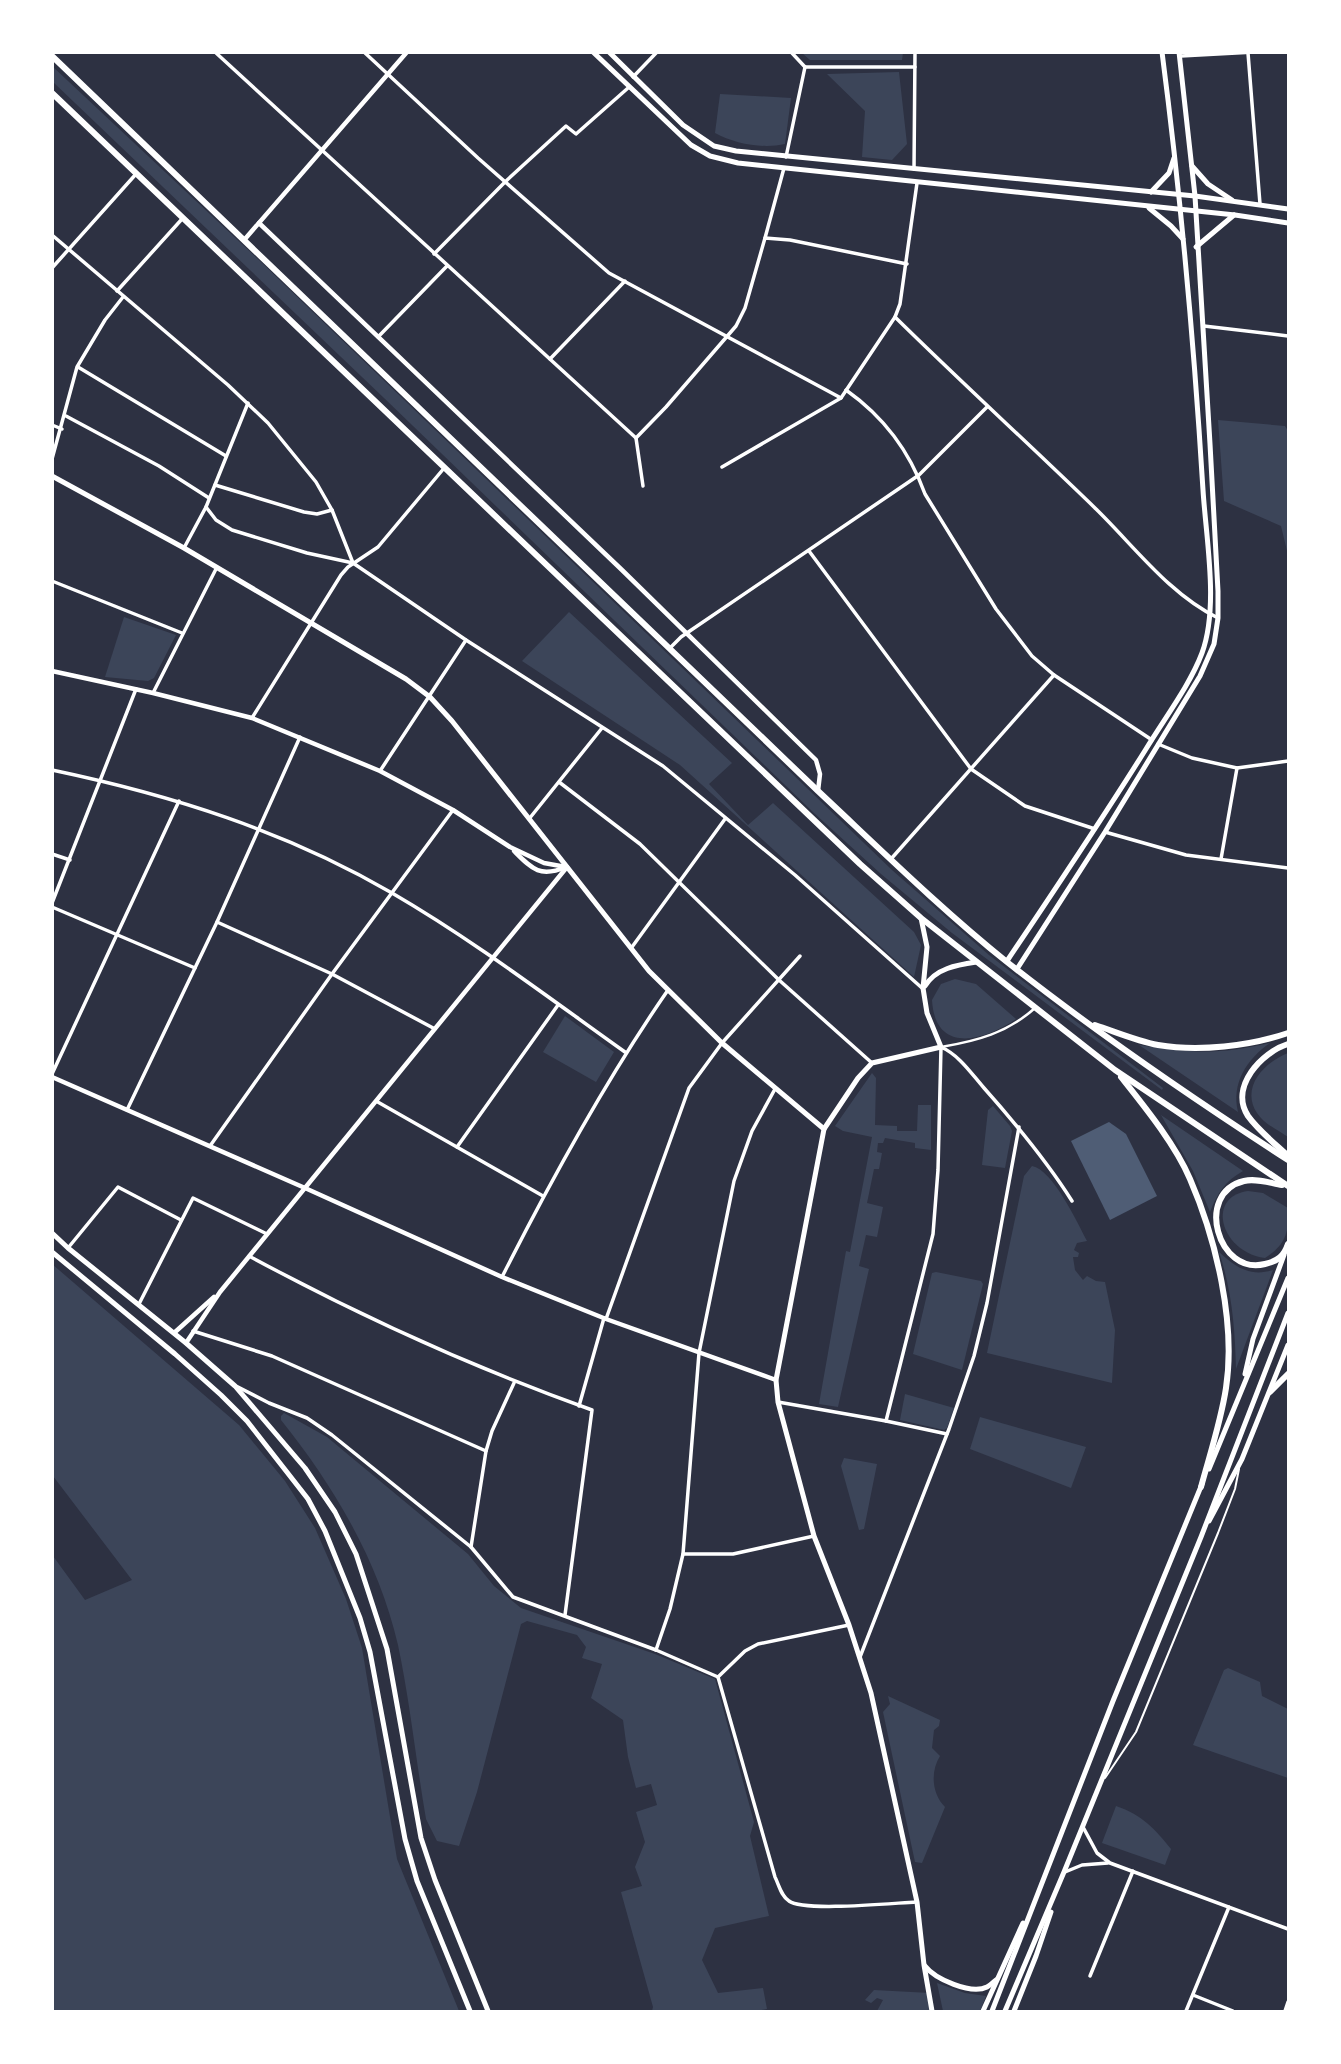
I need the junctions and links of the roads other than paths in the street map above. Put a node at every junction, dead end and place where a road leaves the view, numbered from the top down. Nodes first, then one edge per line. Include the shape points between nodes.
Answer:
1 (215, 52) edge
2 (364, 52) edge
3 (407, 52) edge
4 (593, 52) edge
5 (609, 52) edge
6 (657, 52) edge
7 (791, 52) edge
8 (915, 52) edge
9 (1162, 52) edge
10 (1255, 52) edge
11 (1248, 53) edge
12 (1180, 55) edge
13 (52, 56) edge
14 (805, 66) junction
15 (915, 67) junction
16 (388, 75) junction
17 (633, 77) junction
18 (628, 88) junction
19 (52, 93) edge
20 (321, 150) junction
21 (1175, 155) junction
22 (786, 158) junction
23 (1191, 164) junction
24 (784, 168) junction
25 (914, 170) junction
26 (137, 173) junction
27 (505, 182) junction
28 (917, 183) junction
29 (1151, 192) junction
30 (1180, 195) junction
31 (1195, 196) junction
32 (1235, 202) junction
33 (1147, 206) junction
34 (1260, 206) junction
35 (1289, 209) edge
36 (1181, 210) junction
37 (1195, 211) junction
38 (1235, 215) junction
39 (183, 217) junction
40 (1289, 222) edge
41 (259, 223) junction
42 (52, 235) edge
43 (765, 238) junction
44 (245, 239) junction
45 (1183, 239) junction
46 (1196, 247) junction
47 (68, 249) junction
48 (434, 254) junction
49 (908, 264) junction
50 (447, 266) junction
51 (52, 268) edge
52 (625, 281) junction
53 (116, 291) junction
54 (123, 297) junction
55 (895, 317) junction
56 (1190, 324) junction
57 (1202, 326) junction
58 (1289, 336) edge
59 (378, 337) junction
60 (726, 337) junction
61 (550, 359) junction
62 (78, 367) junction
63 (846, 390) junction
64 (841, 398) junction
65 (248, 403) junction
66 (987, 407) junction
67 (65, 416) junction
68 (52, 425) edge
69 (61, 429) junction
70 (636, 438) junction
71 (226, 456) junction
72 (52, 459) edge
73 (445, 467) junction
74 (722, 467) dead end
75 (919, 475) junction
76 (52, 476) edge
77 (215, 485) junction
78 (643, 486) dead end
79 (209, 498) junction
80 (206, 507) junction
81 (332, 510) junction
82 (184, 548) junction
83 (809, 551) junction
84 (353, 563) junction
85 (217, 567) junction
86 (52, 581) edge
87 (1209, 614) junction
88 (1218, 618) junction
89 (311, 624) junction
90 (182, 634) junction
91 (686, 634) junction
92 (466, 640) junction
93 (671, 647) junction
94 (52, 671) edge
95 (1054, 675) junction
96 (136, 690) junction
97 (153, 693) junction
98 (430, 697) junction
99 (252, 718) junction
100 (601, 728) junction
101 (300, 737) junction
102 (1151, 739) junction
103 (1159, 744) junction
104 (1289, 761) edge
105 (1237, 768) junction
106 (971, 769) junction
107 (52, 770) edge
108 (380, 771) junction
109 (102, 780) junction
110 (559, 782) junction
111 (818, 791) junction
112 (179, 801) junction
113 (453, 810) junction
114 (529, 819) junction
115 (725, 819) junction
116 (258, 828) junction
117 (1095, 830) junction
118 (1105, 832) junction
119 (510, 847) junction
120 (52, 854) edge
121 (891, 859) junction
122 (1221, 859) junction
123 (70, 860) junction
124 (567, 867) junction
125 (1289, 868) edge
126 (679, 884) junction
127 (392, 893) junction
128 (52, 905) edge
129 (921, 918) junction
130 (217, 922) junction
131 (118, 935) junction
132 (631, 949) junction
133 (800, 956) dead end
134 (492, 958) junction
135 (1007, 961) junction
136 (977, 962) junction
137 (195, 968) junction
138 (1017, 969) junction
139 (332, 974) junction
140 (779, 980) junction
141 (923, 988) junction
142 (668, 990) junction
143 (558, 1005) junction
144 (1035, 1008) junction
145 (1088, 1023) junction
146 (435, 1029) junction
147 (1289, 1033) edge
148 (722, 1043) junction
149 (1289, 1044) edge
150 (940, 1047) junction
151 (625, 1052) junction
152 (872, 1063) junction
153 (1115, 1070) junction
154 (52, 1076) edge
155 (775, 1089) junction
156 (376, 1101) junction
157 (127, 1110) junction
158 (1019, 1127) junction
159 (824, 1129) junction
160 (210, 1146) junction
161 (457, 1147) junction
162 (1289, 1158) edge
163 (1288, 1186) edge
164 (305, 1188) junction
165 (542, 1196) junction
166 (1072, 1201) dead end
167 (181, 1220) junction
168 (52, 1233) edge
169 (267, 1234) junction
170 (1289, 1244) edge
171 (68, 1248) junction
172 (52, 1252) edge
173 (1284, 1255) junction
174 (249, 1256) junction
175 (502, 1277) junction
176 (1289, 1278) edge
177 (220, 1292) junction
178 (139, 1305) junction
179 (1289, 1313) edge
180 (605, 1319) junction
181 (193, 1331) junction
182 (174, 1333) junction
183 (186, 1343) junction
184 (163, 1344) junction
185 (1289, 1345) edge
186 (699, 1353) junction
187 (175, 1354) junction
188 (1289, 1374) edge
189 (776, 1380) junction
190 (514, 1382) junction
191 (235, 1386) junction
192 (1270, 1392) junction
193 (1240, 1394) junction
194 (778, 1402) junction
195 (579, 1406) junction
196 (886, 1421) junction
197 (947, 1434) junction
198 (486, 1451) junction
199 (1242, 1459) junction
200 (1201, 1487) junction
201 (814, 1535) junction
202 (1201, 1536) junction
203 (471, 1547) junction
204 (683, 1554) junction
205 (565, 1615) junction
206 (849, 1625) junction
207 (656, 1650) junction
208 (859, 1659) junction
209 (718, 1677) junction
210 (1099, 1787) junction
211 (1083, 1827) junction
212 (421, 1838) junction
213 (405, 1839) junction
214 (1110, 1863) junction
215 (1133, 1871) junction
216 (1064, 1874) junction
217 (1044, 1879) junction
218 (917, 1902) junction
219 (1229, 1907) junction
220 (1289, 1929) edge
221 (924, 1965) junction
222 (1090, 1976) dead end
223 (996, 1980) junction
224 (1192, 1995) junction
225 (1289, 2002) edge
226 (470, 2011) edge
227 (488, 2011) edge
228 (932, 2011) edge
229 (983, 2011) edge
230 (992, 2011) edge
231 (1005, 2011) edge
232 (1014, 2011) edge
233 (1186, 2011) edge
234 (1233, 2011) edge
235 (1284, 2011) edge

1 - 20 street
2 - 16 street
3 - 16 street
4 - 18 main road
5 - 17 main road
6 - 17 street
7 - 14 street
8 - 15 street
9 - 21 main road
10 - 11 street
11 - 12 street
11 - 34 street
12 - 23 main road
13 - 44 highway
14 - 15 street
14 - 22 street
15 - 25 street
16 - 20 street
16 - 27 street
17 - 22 main road via 683,125 714,146
18 - 24 main road via 691,145 710,156
18 - 27 street via 576,134 566,126
19 - 26 highway
20 - 41 street
20 - 48 street
21 - 29 main road via 1169,173
21 - 30 main road
22 - 24 main road
22 - 25 main road
23 - 31 main road
23 - 32 main road via 1208,184
24 - 28 main road
24 - 43 street
25 - 29 main road
26 - 39 highway
26 - 47 street
27 - 48 street
27 - 52 street via 609,273
28 - 33 main road
28 - 49 street
29 - 30 main road
30 - 31 main road
30 - 36 main road
31 - 32 main road
31 - 37 main road
32 - 34 main road
33 - 36 main road
33 - 45 main road
34 - 35 main road
36 - 37 main road
36 - 45 main road
37 - 38 main road
37 - 46 main road
38 - 40 main road
38 - 46 main road
39 - 53 street
39 - 73 highway
41 - 44 street
41 - 59 street
42 - 47 street
43 - 49 street
43 - 60 street via 745,308
44 - 93 highway
45 - 56 main road
46 - 57 main road
47 - 51 street
47 - 53 street
48 - 50 street
49 - 55 street
50 - 59 street
50 - 61 street
52 - 60 street
52 - 61 street
53 - 54 street
54 - 62 street
54 - 65 street
55 - 63 street
55 - 66 street
56 - 57 main road
56 - 87 main road
57 - 58 street
57 - 88 main road
59 - 91 street
60 - 64 street
60 - 70 street
61 - 70 street
62 - 67 street
62 - 71 street
63 - 64 street
63 - 75 street via 875,413 901,443
64 - 74 street
65 - 71 street
65 - 81 street via 316,482
66 - 75 street
66 - 87 street via 1178,592
67 - 69 street
67 - 79 street
68 - 69 street
69 - 72 street
70 - 78 street
71 - 77 street
73 - 84 street via 378,547
73 - 129 highway via 808,816
75 - 83 street
75 - 95 street via 925,494 1004,620
76 - 82 main road
77 - 79 street
77 - 81 street via 304,512
79 - 80 street
80 - 82 street
80 - 84 street via 232,530
81 - 84 street
82 - 85 main road
83 - 91 street
83 - 106 street
84 - 89 street
84 - 92 street
85 - 89 main road
85 - 90 street
86 - 90 street
87 - 88 street
87 - 102 main road via 1202,653
88 - 103 main road via 1209,658
89 - 98 main road
89 - 99 street
90 - 97 street
91 - 93 street
91 - 111 street via 816,760
92 - 98 street
92 - 100 street
93 - 111 highway
94 - 96 street
95 - 102 street
95 - 106 street
96 - 97 street
96 - 109 street
97 - 99 street
98 - 108 street
98 - 114 main road
99 - 101 street
100 - 110 street
100 - 115 street via 663,766
101 - 108 street
101 - 116 street
102 - 103 street
102 - 117 main road
103 - 105 street via 1192,758
103 - 118 main road
104 - 105 street
105 - 122 street
106 - 117 street via 1026,806
106 - 121 street
107 - 109 street
108 - 113 street
109 - 112 street
109 - 123 street
110 - 114 street
110 - 126 street via 640,844
111 - 121 highway
112 - 116 street
112 - 131 street
113 - 119 street
113 - 127 street
114 - 124 main road
115 - 126 street
115 - 141 street
116 - 127 street
116 - 130 street
117 - 118 main road
117 - 135 main road
118 - 122 street via 1184,854
118 - 138 main road
119 - 124 street via 544,863
119 - 124 street via 543,872
120 - 123 street
121 - 135 highway
122 - 125 street
123 - 128 street
124 - 132 main road
124 - 134 street
126 - 132 street
126 - 140 street
127 - 134 street
127 - 139 street
128 - 131 street
129 - 136 highway
129 - 141 main road via 927,947
130 - 137 street
130 - 139 street
131 - 137 street
131 - 154 street
132 - 142 main road
133 - 140 street
134 - 143 street
134 - 146 street
135 - 138 highway
136 - 141 main road via 942,970
136 - 144 highway
137 - 157 street
138 - 145 highway
139 - 146 street
139 - 160 street
140 - 148 street
140 - 152 street
141 - 150 main road
142 - 148 main road
142 - 151 street
143 - 151 street
143 - 161 street
144 - 150 street via 1005,1030
144 - 153 highway
145 - 147 highway via 1142,1041 1177,1046 1251,1042
145 - 162 highway
146 - 156 street
148 - 155 main road
148 - 180 street via 689,1088
149 - 162 highway via 1273,1050 1255,1066 1243,1102 1247,1115
150 - 152 main road
150 - 158 street via 957,1057
150 - 196 street via 933,1234
151 - 165 street
152 - 159 main road
153 - 163 highway
153 - 200 highway via 1147,1109 1189,1177 1224,1290 1229,1327 1227,1387
154 - 157 street
155 - 159 main road
155 - 186 street via 752,1131 734,1181
156 - 161 street
156 - 164 street
157 - 160 street
158 - 166 street
158 - 197 street via 980,1331
159 - 189 main road
160 - 164 street
161 - 165 street
163 - 173 highway via 1251,1180 1236,1184 1222,1197 1215,1216 1224,1246 1237,1259 1261,1265
164 - 169 street
164 - 175 street
165 - 175 street
167 - 169 street via 193,1198
167 - 171 street via 118,1187
167 - 178 street
168 - 171 main road
169 - 174 street
170 - 173 highway
171 - 178 main road
172 - 184 main road
173 - 193 main road via 1253,1339
174 - 177 street
174 - 190 street via 336,1302
175 - 180 street
176 - 193 main road
177 - 181 street
177 - 182 street
178 - 182 main road
179 - 202 main road
180 - 186 street
180 - 195 street
181 - 183 street
181 - 198 street via 285,1361
182 - 183 main road
182 - 184 main road
183 - 187 main road
183 - 191 main road
184 - 187 main road
185 - 192 main road
186 - 189 street
186 - 204 street
187 - 213 main road via 247,1421 308,1499 325,1531 370,1651
188 - 192 highway
189 - 194 main road
190 - 195 street
190 - 198 street
191 - 203 street via 332,1434
191 - 212 main road via 305,1468 356,1554 387,1648
192 - 199 main road
193 - 200 main road
194 - 196 street
194 - 201 main road
195 - 205 street via 592,1410
196 - 197 street
197 - 208 street
198 - 203 street
199 - 202 main road
199 - 210 lane via 1235,1489 1136,1732
200 - 217 main road
201 - 204 street via 733,1554
201 - 206 main road
202 - 210 main road
203 - 205 street via 513,1597
204 - 207 street
205 - 207 street
206 - 208 main road
206 - 209 street via 758,1644
207 - 209 street
208 - 218 main road via 871,1693
209 - 218 street via 784,1897 802,1905
210 - 211 main road
211 - 214 street via 1097,1853
211 - 216 main road
212 - 213 main road
212 - 227 main road
213 - 226 main road via 417,1881
214 - 215 street
214 - 216 street via 1082,1865
215 - 219 street
215 - 222 street
216 - 231 main road
216 - 232 main road
217 - 223 main road
217 - 230 main road
218 - 221 main road
219 - 220 street
219 - 224 street
221 - 223 main road via 931,1974 968,1988 978,1990
221 - 228 main road
223 - 229 main road
224 - 233 street
224 - 234 street
225 - 235 street

